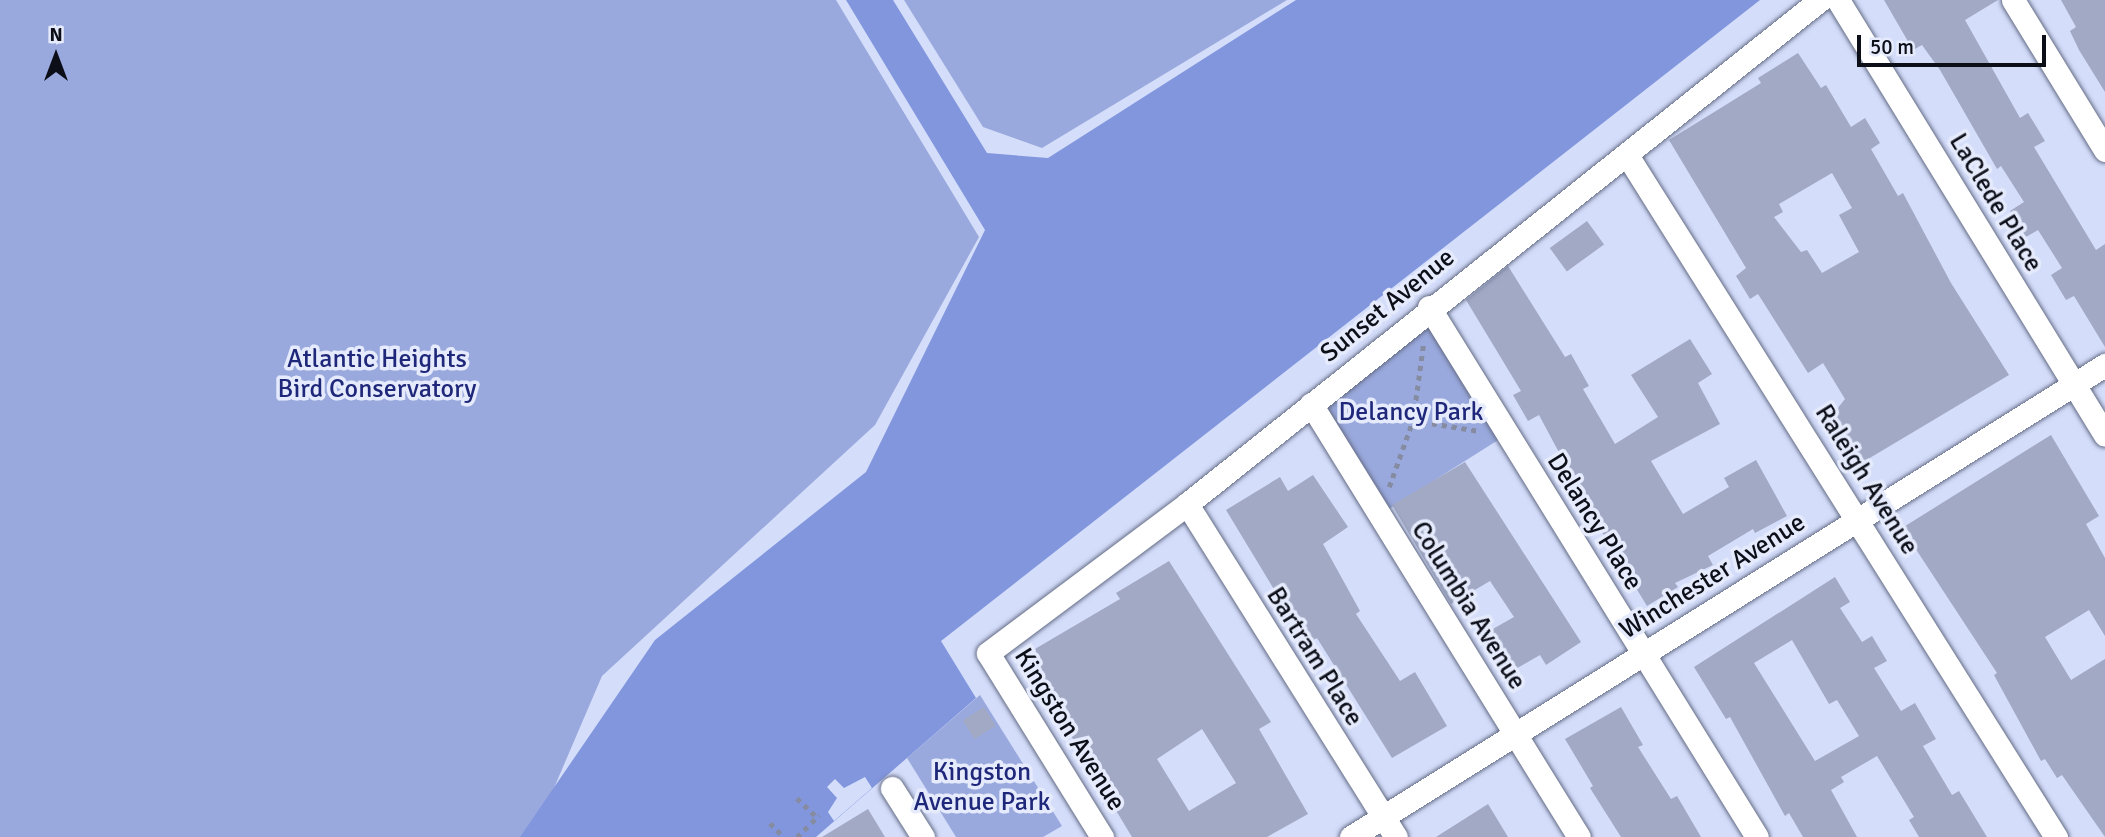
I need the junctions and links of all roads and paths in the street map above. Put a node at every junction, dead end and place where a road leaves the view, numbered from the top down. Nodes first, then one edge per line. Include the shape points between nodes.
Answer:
1 (1820, 0) edge
2 (1838, 0) edge
3 (2013, 0) edge
4 (2105, 150) edge
5 (1627, 155) junction
6 (1429, 307) junction
7 (2105, 365) edge
8 (2074, 385) junction
9 (1311, 404) junction
10 (1413, 420) junction
11 (1507, 435) junction
12 (2105, 435) edge
13 (1187, 504) junction
14 (1378, 516) junction
15 (1858, 520) junction
16 (988, 653) joint
17 (1643, 654) junction
18 (1515, 735) junction
19 (892, 788) dead end
20 (797, 798) dead end
21 (1382, 817) junction
22 (770, 823) dead end
23 (784, 837) edge
24 (797, 837) edge
25 (923, 837) edge
26 (1102, 837) edge
27 (1351, 837) edge
28 (1396, 837) edge
29 (1579, 837) edge
30 (1756, 837) edge
31 (2056, 837) edge

1 - 5 street, Sunset Avenue
2 - 8 street, LaClede Place
3 - 4 street
5 - 6 street, Sunset Avenue
5 - 15 street, Raleigh Avenue
6 - 9 street, Sunset Avenue
6 - 10 path
6 - 11 street, Delancy Place
7 - 8 street, Winchester Avenue
8 - 12 street, LaClede Place
8 - 15 street, Winchester Avenue
9 - 10 path
9 - 13 street, Sunset Avenue
9 - 14 street, Columbia Avenue
10 - 11 path
10 - 14 path
11 - 17 street, Delancy Place
13 - 16 street, Sunset Avenue
13 - 21 street, Bartram Place
14 - 18 street, Columbia Avenue
15 - 17 street, Winchester Avenue
15 - 31 street, Raleigh Avenue
16 - 26 street, Kingston Avenue
17 - 18 street, Winchester Avenue
17 - 30 street, Delancy Place
18 - 21 street, Winchester Avenue
18 - 29 street, Columbia Avenue
19 - 25 street
20 - 24 path via 818,816
21 - 27 street, Winchester Avenue
21 - 28 street, Bartram Place
22 - 23 path

